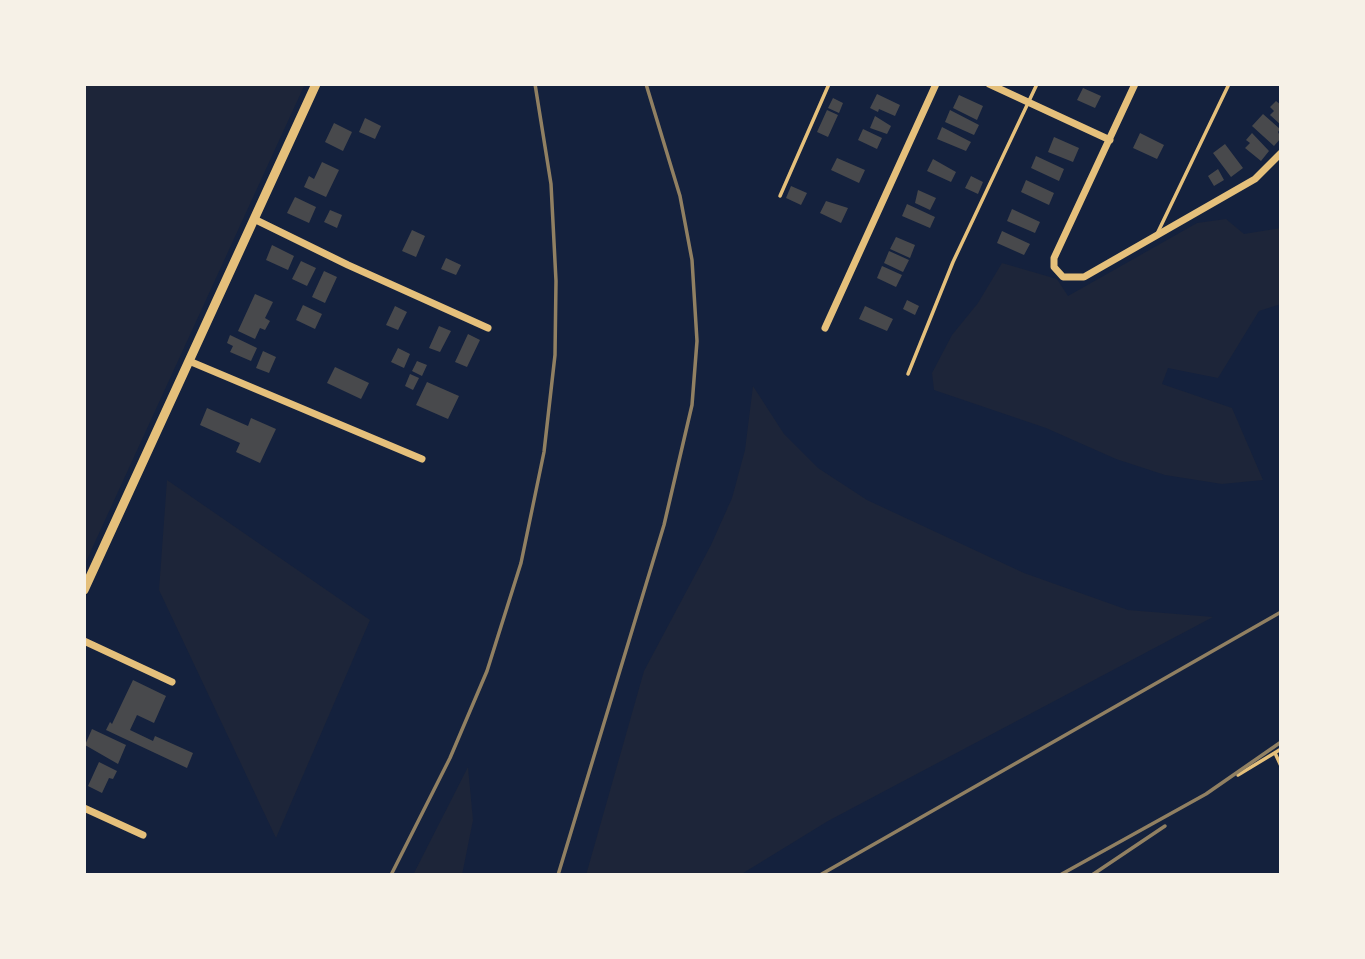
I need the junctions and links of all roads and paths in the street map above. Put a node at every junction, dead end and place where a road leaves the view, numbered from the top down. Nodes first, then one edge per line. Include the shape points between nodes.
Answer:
1 (316, 84) edge
2 (829, 84) edge
3 (936, 84) edge
4 (989, 84) edge
5 (1037, 84) edge
6 (1135, 84) edge
7 (1229, 84) edge
8 (1028, 102) junction
9 (1110, 140) junction
10 (1281, 153) edge
11 (780, 196) dead end
12 (254, 219) junction
13 (1156, 235) junction
14 (488, 328) dead end
15 (825, 328) dead end
16 (189, 361) junction
17 (908, 374) dead end
18 (422, 460) dead end
19 (85, 585) edge
20 (84, 641) edge
21 (172, 682) dead end
22 (1281, 749) edge
23 (1275, 753) junction
24 (1281, 766) edge
25 (1238, 775) dead end
26 (84, 808) edge
27 (143, 835) dead end

1 - 12 street
2 - 11 lane
3 - 15 street
4 - 8 street
5 - 8 lane
6 - 9 street
7 - 13 lane
8 - 9 street
8 - 17 lane via 953,262
9 - 13 street via 1054,258 1057,274 1068,279 1084,277
10 - 13 street via 1255,179
12 - 14 street
12 - 16 street
16 - 18 street
16 - 19 street
20 - 21 street
22 - 23 lane
23 - 24 lane
23 - 25 lane
26 - 27 street

